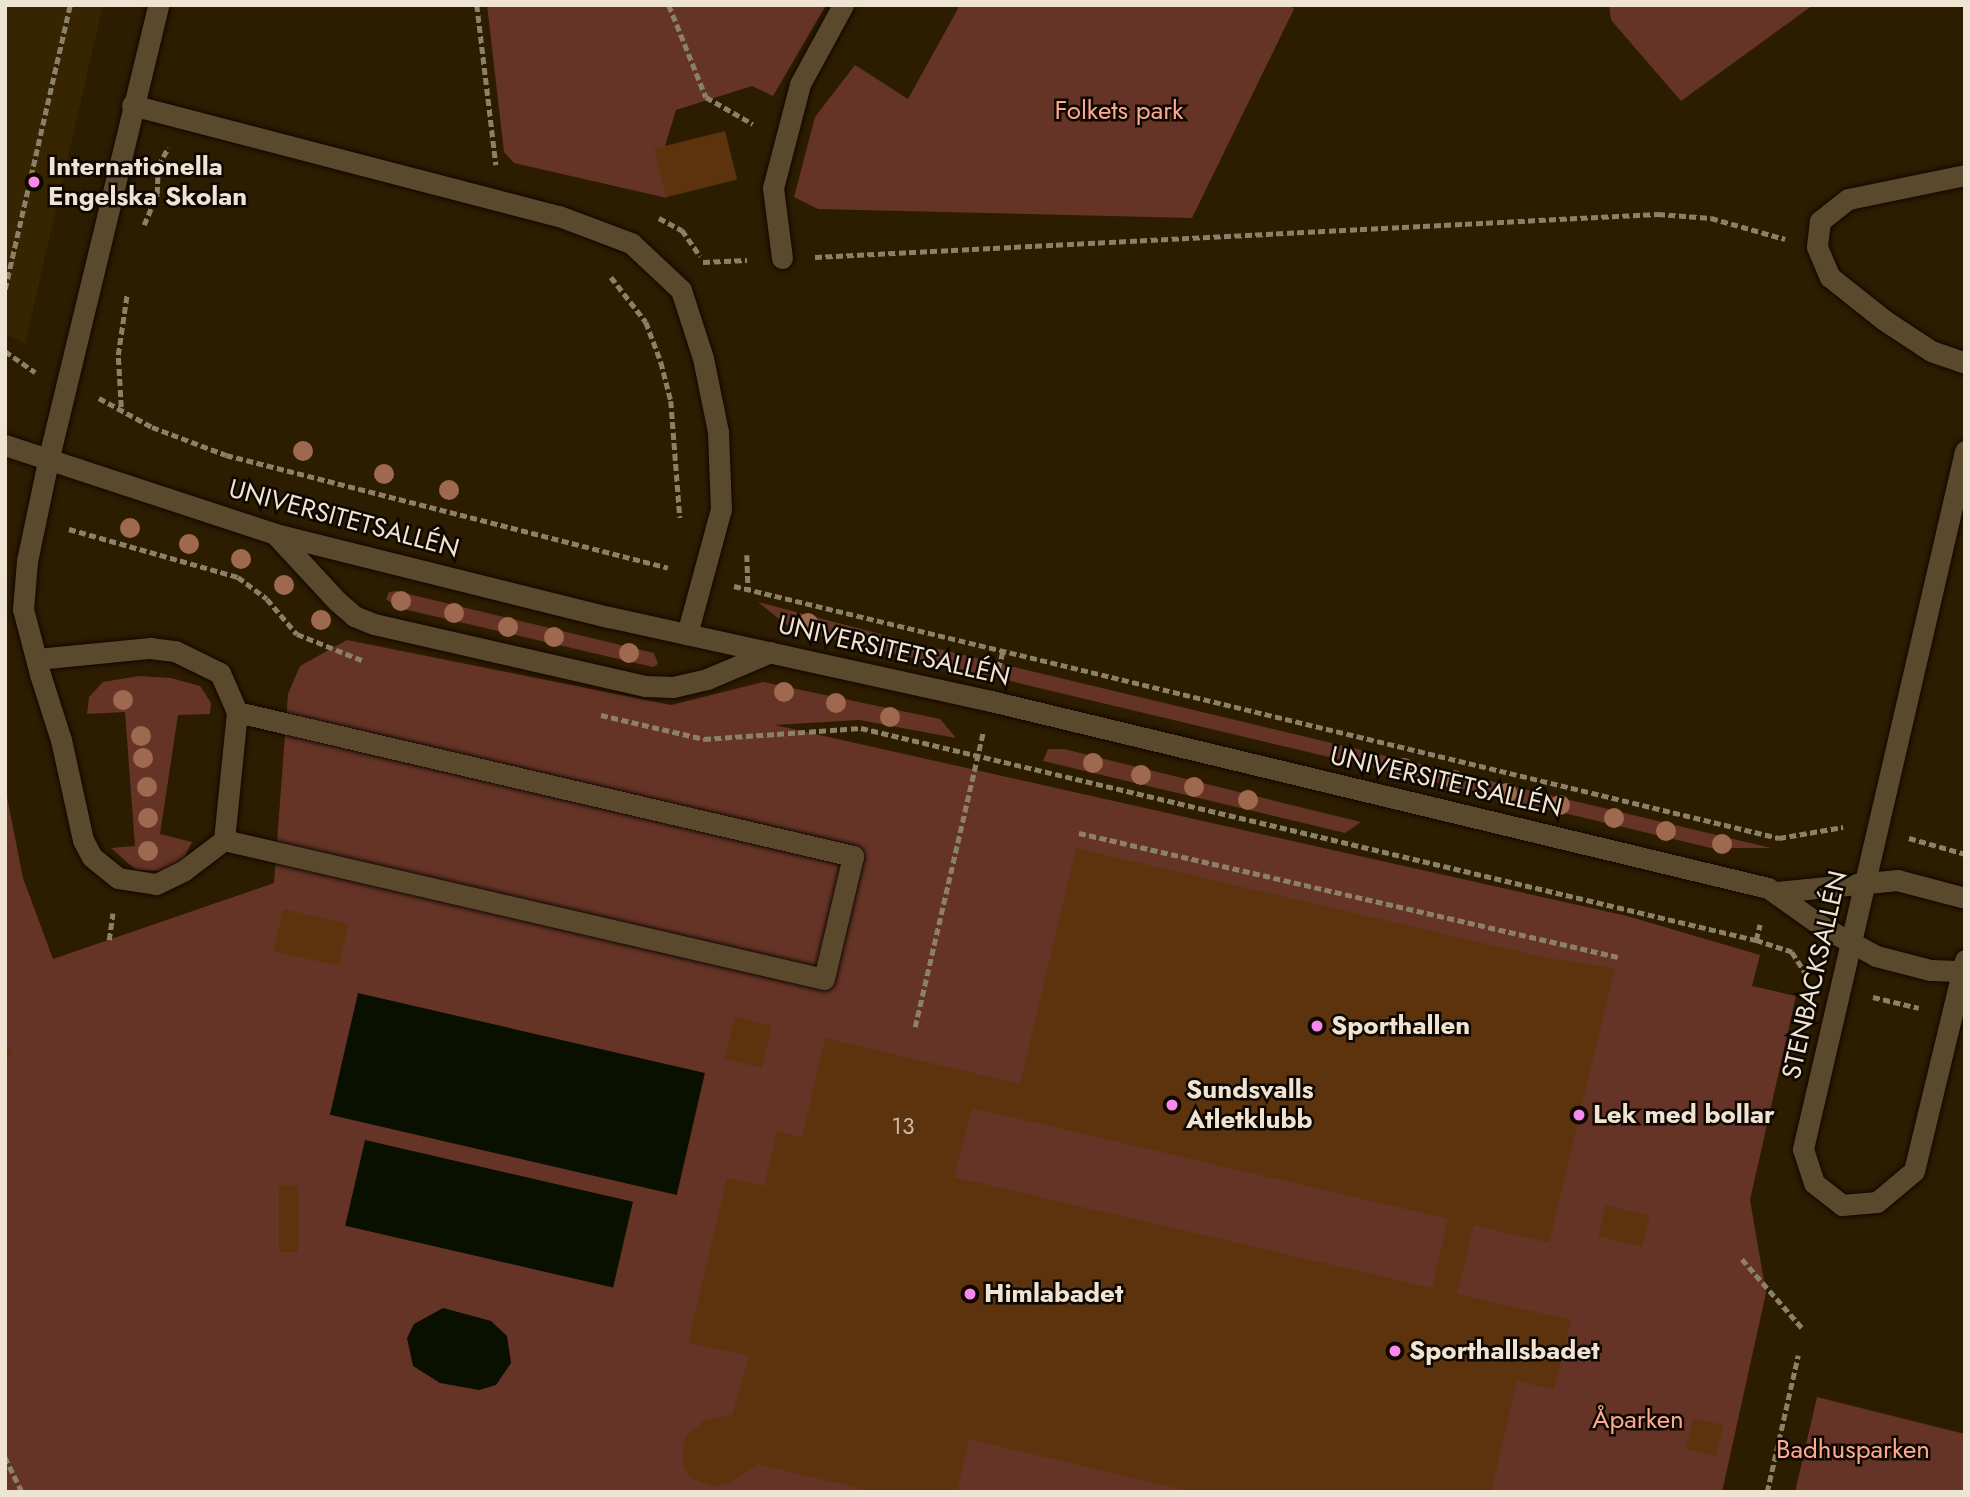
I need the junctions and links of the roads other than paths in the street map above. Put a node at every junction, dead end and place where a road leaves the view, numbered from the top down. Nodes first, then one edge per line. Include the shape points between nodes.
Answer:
1 (158, 5) edge
2 (843, 5) edge
3 (132, 105) junction
4 (1965, 175) edge
5 (782, 258) road end
6 (1965, 363) edge
7 (5, 445) edge
8 (1965, 451) edge
9 (48, 461) junction
10 (275, 534) junction
11 (687, 634) junction
12 (771, 652) junction
13 (37, 659) junction
14 (237, 712) junction
15 (224, 840) junction
16 (1867, 881) junction
17 (1777, 892) junction
18 (1965, 898) edge
19 (1850, 941) junction
20 (1964, 967) edge

1 - 3 street
2 - 5 street via 800,84 773,188
3 - 9 street
3 - 11 street via 559,216 631,243 681,290 703,358 718,432 721,509
4 - 6 street via 1848,199 1820,221 1817,247 1830,277 1884,320 1931,351
7 - 9 street, UNIVERSITETSALLÉN
8 - 16 street, STENBACKSALLÉN
9 - 10 street, UNIVERSITETSALLÉN
9 - 13 street via 23,609
10 - 11 street, UNIVERSITETSALLÉN
10 - 12 street via 337,601 354,616 374,624 645,686 673,687 707,679
11 - 12 street, UNIVERSITETSALLÉN
12 - 17 street, UNIVERSITETSALLÉN
13 - 14 street via 150,648 175,651 220,673
13 - 15 street via 83,840 92,857 118,878 156,884 183,871
14 - 15 street
14 - 15 street via 853,856 824,979
16 - 17 street, UNIVERSITETSALLÉN
16 - 18 street, UNIVERSITETSALLÉN via 1922,884
16 - 19 street, STENBACKSALLÉN
17 - 19 street, UNIVERSITETSALLÉN via 1797,910
19 - 20 street, UNIVERSITETSALLÉN via 1902,965
19 - 20 street, STENBACKSALLÉN via 1803,1149 1814,1183 1842,1205 1877,1202 1914,1171

